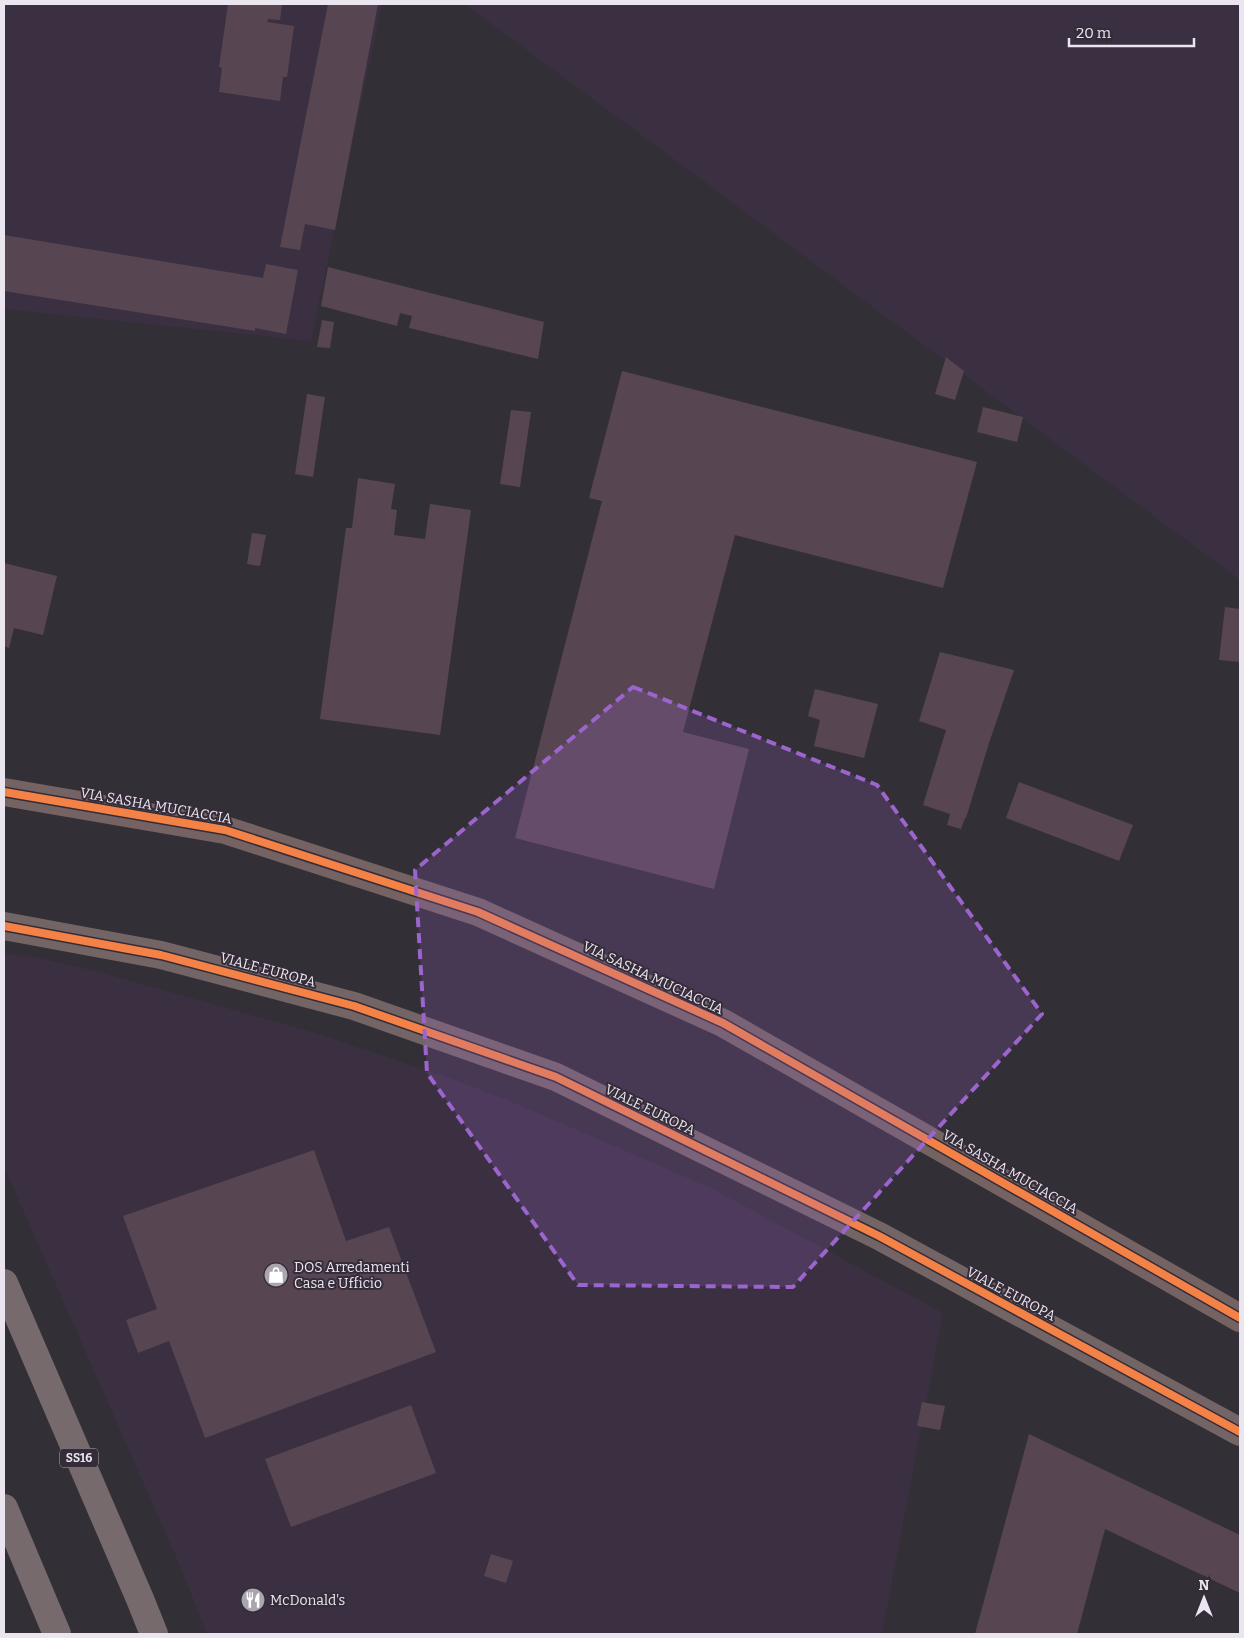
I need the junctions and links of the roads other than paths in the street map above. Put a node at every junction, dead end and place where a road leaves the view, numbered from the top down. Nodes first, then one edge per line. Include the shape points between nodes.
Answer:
1 (4, 792) edge
2 (4, 926) edge
3 (4, 1283) edge
4 (1240, 1318) edge
5 (1240, 1432) edge
6 (4, 1508) edge
7 (140, 1599) junction
8 (57, 1634) edge
9 (154, 1634) edge
10 (162, 1634) edge

1 - 4 street, VIA SASHA MUCIACCIA via 225,830 478,912 723,1023
2 - 5 main road, VIALE EUROPA via 161,955 354,1006 556,1077 878,1236
3 - 7 highway, SS16
6 - 8 highway
7 - 9 highway, SS16
7 - 10 highway

